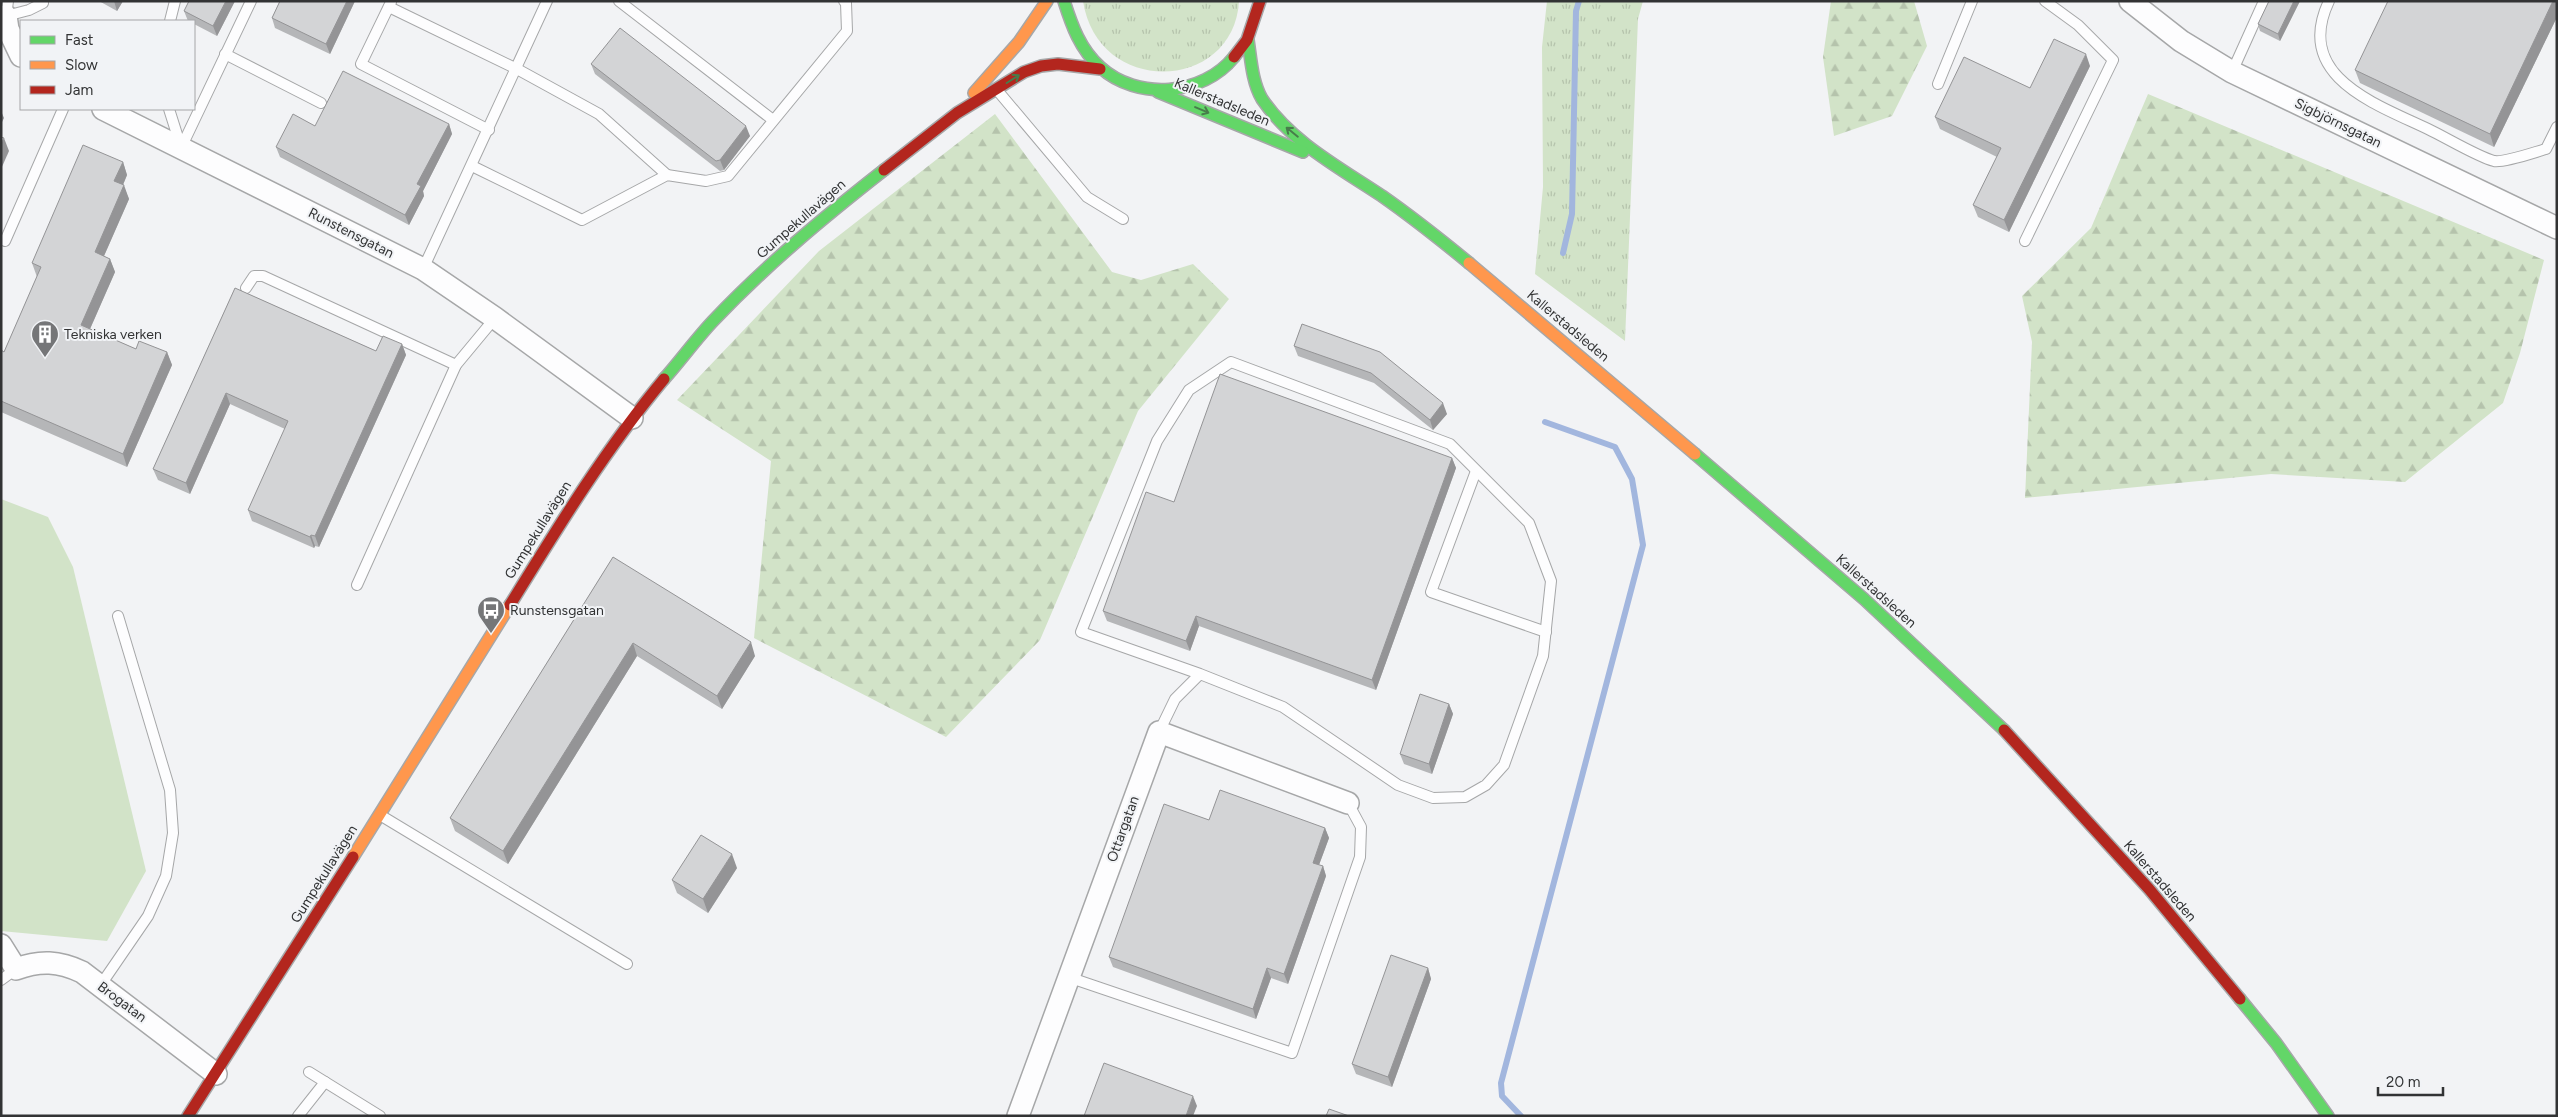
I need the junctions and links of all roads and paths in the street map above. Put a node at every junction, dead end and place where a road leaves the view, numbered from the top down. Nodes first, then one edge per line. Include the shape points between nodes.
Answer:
1 (175, 1) edge
2 (251, 1) edge
3 (547, 1) edge
4 (619, 1) edge
5 (844, 1) edge
6 (1047, 1) edge
7 (1064, 1) edge
8 (1260, 1) edge
9 (1267, 1) edge
10 (1972, 1) edge
11 (2045, 1) edge
12 (2130, 1) edge
13 (2264, 1) edge
14 (2329, 1) edge
15 (43, 3) dead end
16 (390, 4) edge
17 (7, 8) edge
18 (1258, 16) junction
19 (170, 20) edge
20 (1248, 40) junction
21 (20, 54) edge
22 (225, 54) junction
23 (517, 69) junction
24 (1100, 69) junction
25 (2232, 72) junction
26 (1938, 84) dead end
27 (997, 89) junction
28 (1157, 91) junction
29 (320, 103) dead end
30 (63, 110) edge
31 (105, 110) edge
32 (169, 110) edge
33 (956, 113) junction
34 (773, 120) junction
35 (2557, 126) edge
36 (489, 130) junction
37 (181, 148) junction
38 (1330, 163) junction
39 (472, 166) junction
40 (667, 175) junction
41 (1123, 219) dead end
42 (2557, 228) edge
43 (5, 241) dead end
44 (2025, 241) dead end
45 (423, 269) junction
46 (246, 288) dead end
47 (495, 318) junction
48 (456, 365) junction
49 (632, 418) junction
50 (1476, 471) junction
51 (357, 585) dead end
52 (118, 616) dead end
53 (1546, 632) junction
54 (1200, 674) junction
55 (1159, 732) junction
56 (1348, 803) joint
57 (379, 814) junction
58 (1, 945) edge
59 (627, 964) dead end
60 (9, 975) edge
61 (1068, 977) junction
62 (100, 986) junction
63 (309, 1072) dead end
64 (216, 1074) junction
65 (325, 1082) junction
66 (188, 1116) edge
67 (298, 1116) edge
68 (380, 1116) edge
69 (1018, 1116) edge
70 (2328, 1116) edge

1 - 19 lane
2 - 22 lane
3 - 23 lane
4 - 34 lane
5 - 34 lane via 847,31
6 - 33 main road, Gumpekullavägen via 1019,42
7 - 24 main road via 1075,39
8 - 18 main road
9 - 18 main road
10 - 26 lane
11 - 44 lane via 2078,25 2113,60
12 - 25 street, Sigbjörnsgatan via 2181,41
13 - 25 lane
14 - 35 lane via 2322,16 2320,42 2333,73 2355,94 2495,161 2546,149
15 - 17 lane via 29,10
16 - 23 lane
16 - 36 lane via 361,64
17 - 21 street via 8,29
18 - 20 main road
20 - 28 main road via 1232,62 1210,79 1184,89
38 -> 20 main road, Kallerstadsleden via 1281,123 1261,97 1252,70
22 - 29 lane
22 - 37 lane
23 - 36 lane
23 - 40 lane via 599,114
27 -> 24 main road, Gumpekullavägen via 1024,72 1041,66 1058,64
24 - 28 main road via 1127,85
25 - 42 street, Sigbjörnsgatan
27 - 33 main road, Gumpekullavägen
27 - 41 lane via 1087,197
28 -> 38 main road, Kallerstadsleden
30 - 43 lane
31 - 37 street, Runstensgatan
32 - 37 lane
33 - 49 main road, Gumpekullavägen via 819,221 766,268 712,322
34 - 40 lane via 728,176 706,181
36 - 39 lane
37 - 45 street, Runstensgatan
38 - 70 main road, Kallerstadsleden via 1383,197 1451,248 1556,336 1864,599 2003,728 2149,889 2276,1044
39 - 40 lane via 582,220
39 - 45 lane
45 - 47 street, Runstensgatan
46 - 48 lane via 254,276 263,276
47 - 48 lane
47 - 49 street, Runstensgatan
48 - 51 lane
49 - 57 main road, Gumpekullavägen via 585,484
50 - 53 lane via 1529,523 1551,581
50 - 53 lane via 1432,592
50 - 54 lane via 1450,444 1231,362 1189,390 1157,441 1081,632
52 - 62 lane via 170,790 174,833 166,876 148,916
53 - 54 lane via 1543,656 1504,765 1486,785 1465,797 1433,798 1398,785 1283,707
54 - 55 lane via 1175,699
55 - 56 street
55 - 61 street, Ottargatan
56 - 61 lane via 1361,827 1360,857 1292,1053
57 - 59 lane
57 - 64 main road, Gumpekullavägen
58 - 60 street, Brogatan
60 - 62 street, Brogatan via 32,963 66,965
61 - 69 street, Ottargatan
62 - 64 street, Brogatan
63 - 65 lane
64 - 66 main road, Gumpekullavägen
65 - 67 lane
65 - 68 lane

